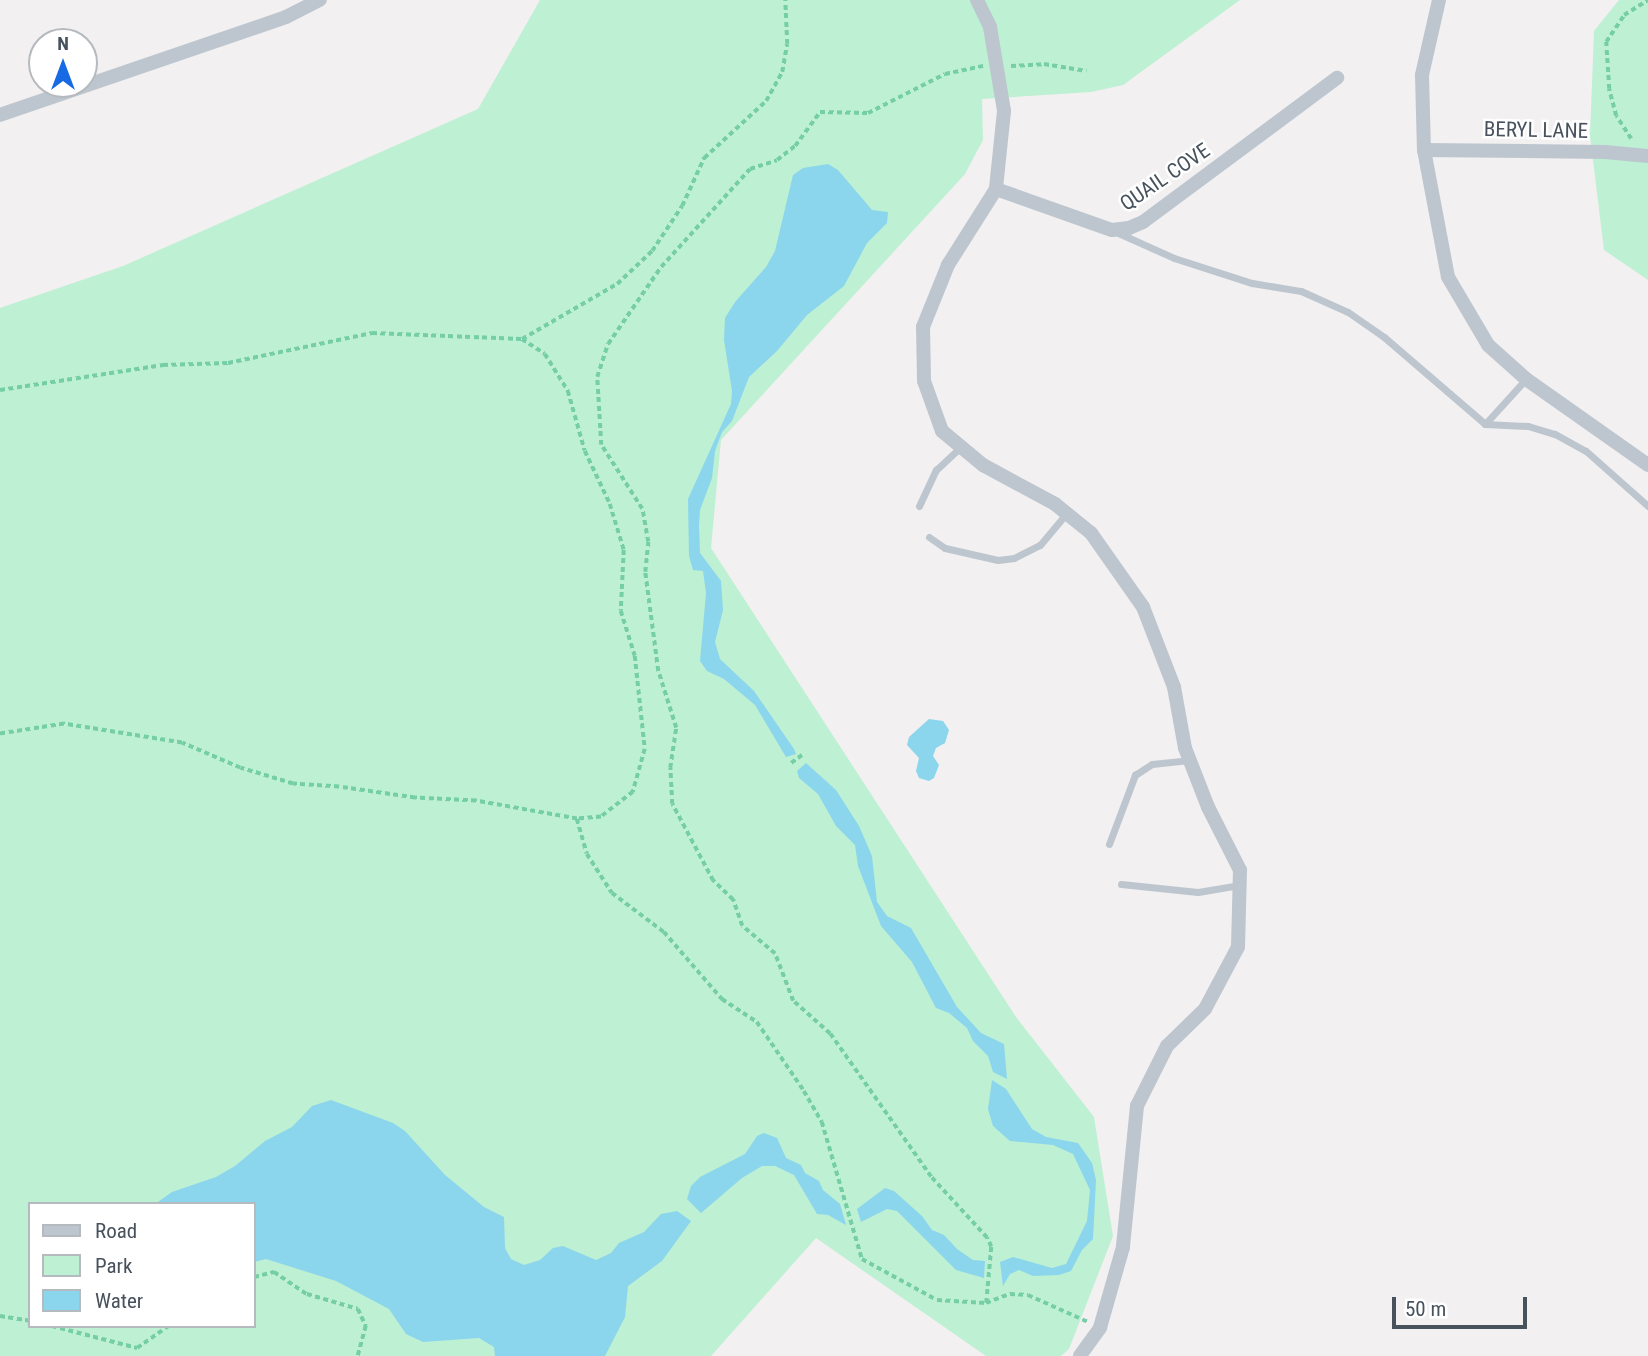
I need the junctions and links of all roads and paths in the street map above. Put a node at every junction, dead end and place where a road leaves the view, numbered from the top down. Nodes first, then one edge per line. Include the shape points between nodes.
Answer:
1 (320, 0) edge
2 (785, 0) edge
3 (977, 0) edge
4 (1438, 0) edge
5 (1648, 1) edge
6 (998, 67) junction
7 (1086, 71) dead end
8 (1337, 78) dead end
9 (0, 115) edge
10 (1424, 150) junction
11 (1644, 156) edge
12 (996, 189) junction
13 (1112, 230) junction
14 (522, 339) junction
15 (1526, 379) junction
16 (0, 390) edge
17 (1485, 424) junction
18 (961, 447) junction
19 (1648, 465) edge
20 (919, 506) dead end
21 (1648, 506) edge
22 (1067, 513) junction
23 (929, 537) dead end
24 (0, 734) edge
25 (802, 755) dead end
26 (1190, 760) junction
27 (791, 763) dead end
28 (576, 819) junction
29 (1109, 844) dead end
30 (1122, 884) dead end
31 (1240, 885) junction
32 (256, 1276) edge
33 (986, 1303) junction
34 (0, 1316) edge
35 (28, 1321) edge
36 (60, 1328) edge
37 (165, 1328) edge
38 (1100, 1328) junction
39 (358, 1356) edge
40 (1080, 1356) edge

1 - 9 street via 286,17
2 - 14 path via 787,44 777,81 766,101 704,158 682,206 652,251 617,284
3 - 6 street via 990,27
4 - 10 street via 1422,75
5 - 11 path via 1624,15 1606,42 1605,60 1616,116
6 - 7 path via 1044,64
6 - 12 street via 1004,111
6 - 33 path via 945,74 868,113 820,112 795,146 777,160 750,169 661,267 608,344 597,377 601,445 642,509 648,542 645,572 658,671 676,728 670,768 672,804 713,881 733,900 742,926 775,954 793,1001 830,1034 931,1177 987,1238
8 - 13 street, QUAIL COVE via 1143,222
10 - 11 street, BERYL LANE
10 - 15 street via 1448,277 1488,345
12 - 13 street, QUAIL COVE
12 - 18 street via 948,265 923,327 924,381 942,431
13 - 17 lane via 1174,258 1252,283 1301,291 1348,312
14 - 16 path via 372,333 228,363 163,365
14 - 28 path via 545,354 568,391 585,451 610,504 624,550 621,611 635,656 645,749 633,792 601,817
15 - 17 lane
15 - 19 street
17 - 21 lane via 1528,426 1555,434 1586,451
18 - 20 lane via 936,470
18 - 22 street via 983,466
22 - 23 lane via 1040,545 1014,558 998,560 955,551
22 - 26 street via 1091,533 1143,607 1174,687
24 - 28 path via 64,724 182,743 293,785 476,801
25 - 27 path
26 - 29 lane via 1152,764 1135,775
26 - 31 street via 1240,870
28 - 33 path via 587,854 612,893 664,932 722,999 757,1022 822,1122 862,1259 937,1300
30 - 31 lane via 1198,892
31 - 38 street via 1238,947 1205,1009 1167,1046 1137,1106 1123,1247
32 - 39 path via 274,1272 307,1294 358,1309 366,1326
33 - 38 path via 1010,1294 1028,1295
34 - 35 path
36 - 37 path via 137,1348
38 - 40 street

